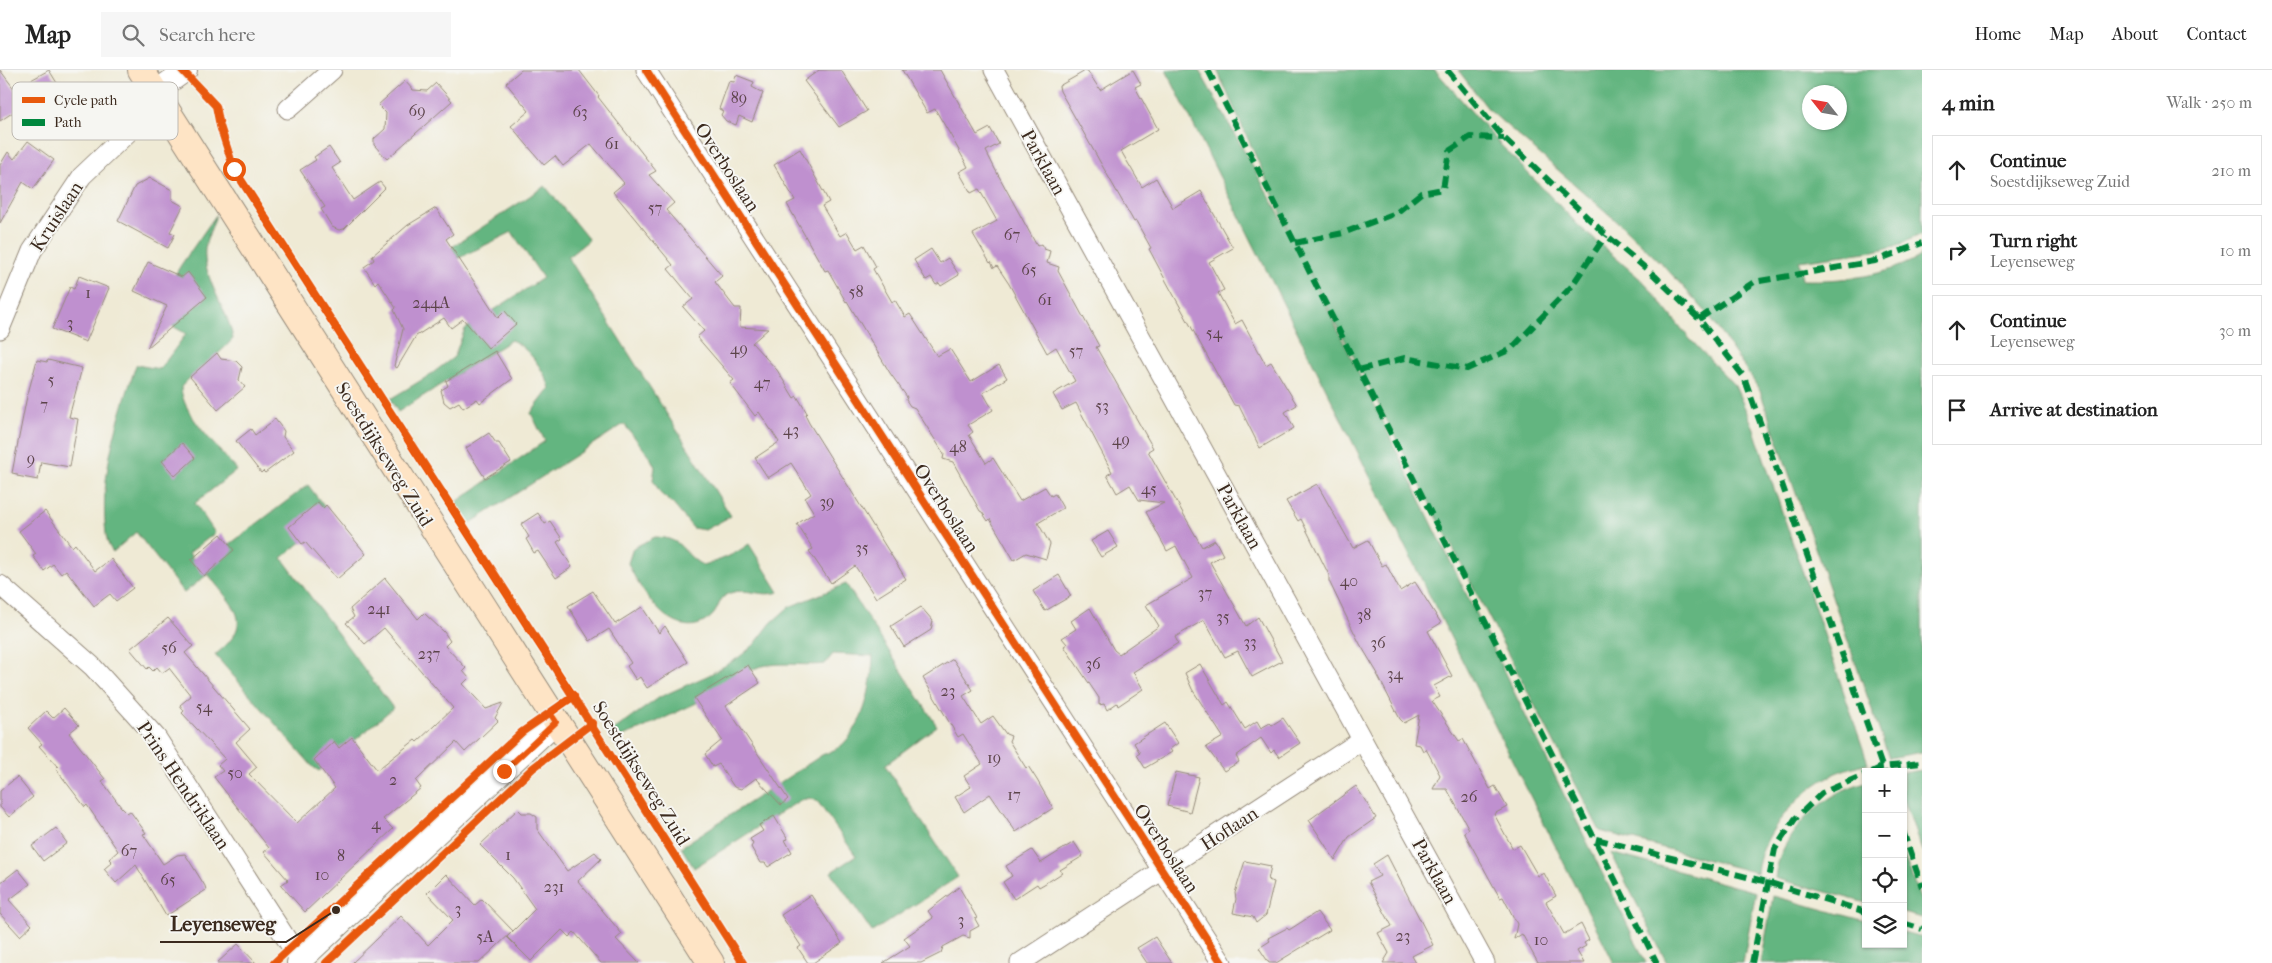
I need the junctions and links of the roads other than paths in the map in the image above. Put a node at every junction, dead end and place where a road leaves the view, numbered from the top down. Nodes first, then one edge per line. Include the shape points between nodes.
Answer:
1 (141, 70) edge
2 (186, 70) edge
3 (332, 70) edge
4 (646, 70) edge
5 (994, 70) edge
6 (149, 82) edge
7 (169, 82) edge
8 (288, 109) dead end
9 (178, 128) edge
10 (120, 140) edge
11 (0, 329) edge
12 (0, 584) edge
13 (556, 722) junction
14 (1362, 740) junction
15 (1162, 871) junction
16 (300, 962) edge
17 (711, 963) edge
18 (1020, 963) edge
19 (1222, 963) edge
20 (1485, 963) edge

1 - 6 main road, Soestdijkseweg Zuid
2 - 7 street
3 - 8 street
4 - 15 street, Overboslaan
5 - 14 street, Parklaan
9 - 13 main road, Soestdijkseweg Zuid
10 - 11 street, Kruislaan via 82,176 32,251
12 - 16 street, Prins Hendriklaan via 92,666 156,737
13 - 16 street
13 - 17 main road, Soestdijkseweg Zuid
14 - 15 street, Hoflaan
14 - 20 street, Parklaan
15 - 18 street, Hoflaan
15 - 19 street, Overboslaan

